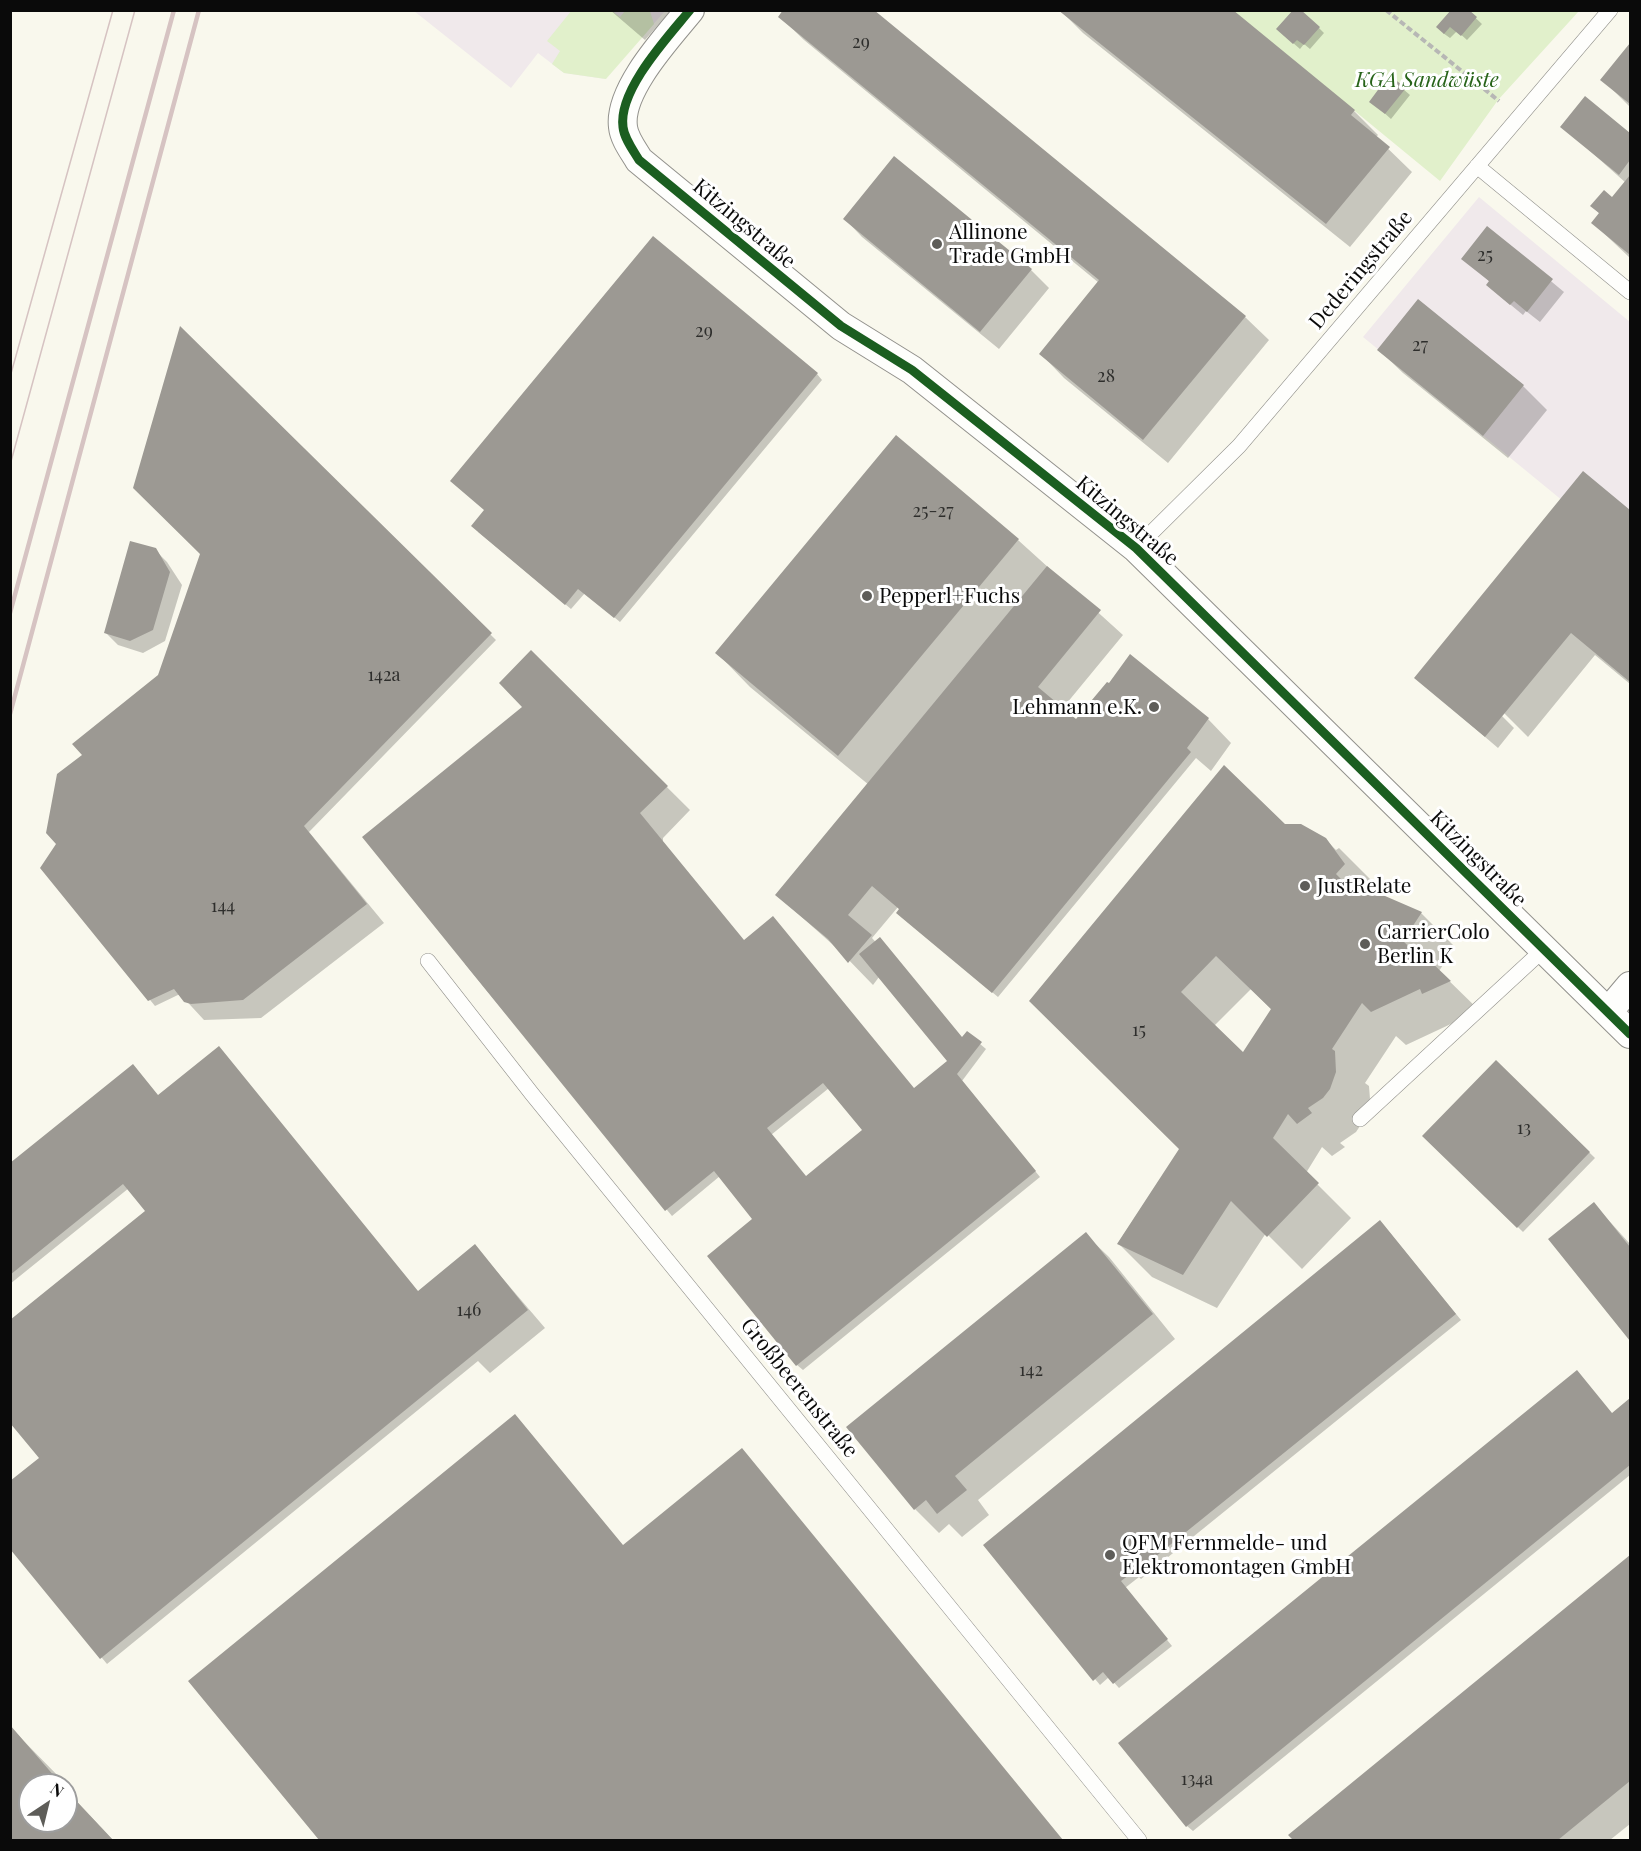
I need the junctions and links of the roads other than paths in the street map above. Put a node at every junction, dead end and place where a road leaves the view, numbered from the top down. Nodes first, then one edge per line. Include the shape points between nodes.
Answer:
1 (690, 10) edge
2 (1610, 10) edge
3 (1477, 166) junction
4 (1630, 292) edge
5 (1136, 548) junction
6 (1544, 949) junction
7 (428, 961) dead end
8 (1630, 986) edge
9 (1608, 1012) junction
10 (1630, 1034) edge
11 (1360, 1119) dead end
12 (1139, 1840) edge

1 - 5 street, Kitzingstraße via 638,79 626,102 622,126 639,160 841,326 912,370
2 - 3 lane, Dederingstraße
3 - 4 lane
3 - 5 lane, Dederingstraße via 1239,446
5 - 6 street, Kitzingstraße
6 - 9 street, Kitzingstraße
6 - 11 lane
7 - 12 lane, Großbeerenstraße
8 - 9 street
9 - 10 street, Kitzingstraße

